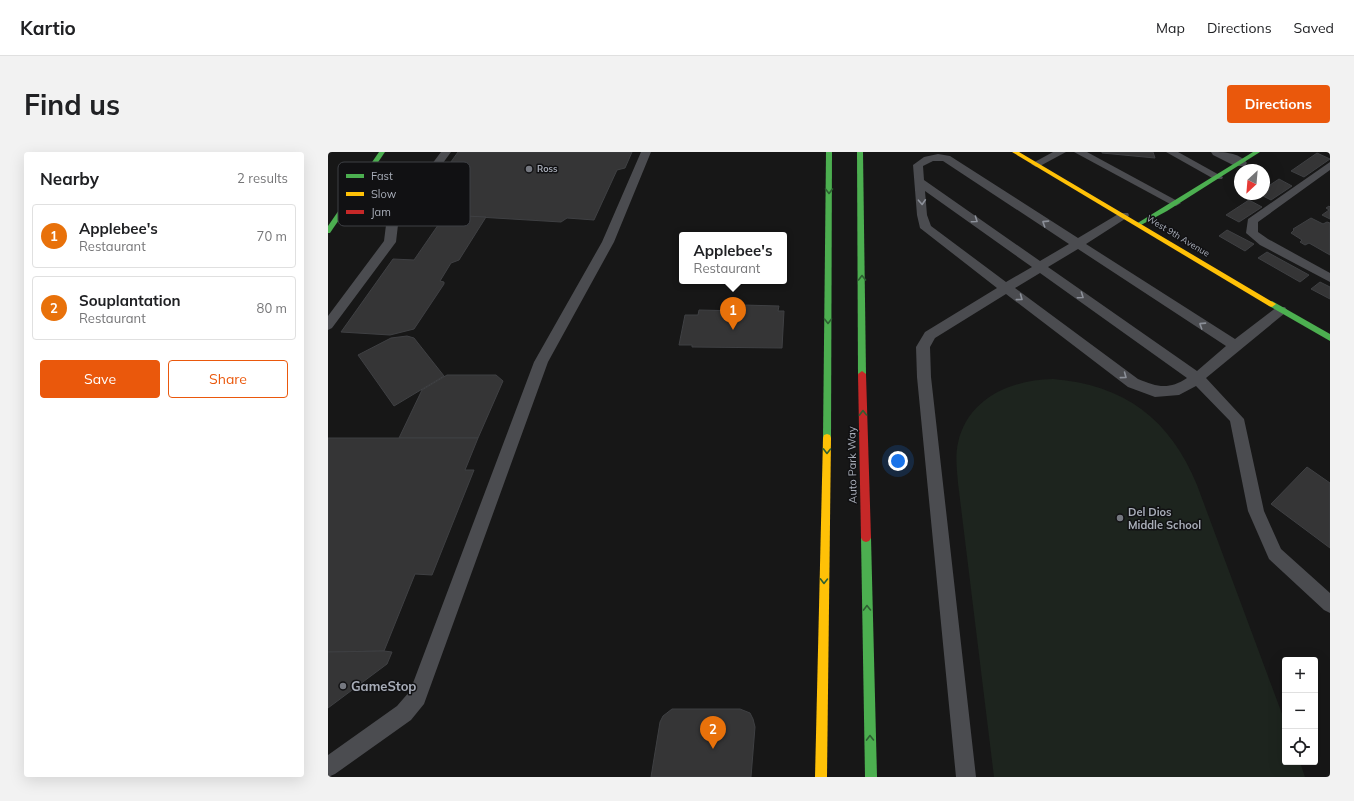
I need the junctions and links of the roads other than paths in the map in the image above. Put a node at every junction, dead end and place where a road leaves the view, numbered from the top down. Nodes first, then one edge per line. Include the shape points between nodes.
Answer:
1 (382, 152) edge
2 (446, 152) edge
3 (646, 152) edge
4 (829, 152) edge
5 (860, 152) edge
6 (1015, 152) edge
7 (1061, 152) edge
8 (1079, 152) edge
9 (1171, 152) edge
10 (1218, 152) edge
11 (1257, 152) edge
12 (375, 162) edge
13 (439, 162) edge
14 (1240, 163) junction
15 (1036, 164) junction
16 (1330, 165) edge
17 (1218, 177) junction
18 (920, 182) junction
19 (1176, 203) junction
20 (1124, 215) junction
21 (338, 216) edge
22 (1139, 224) junction
23 (392, 226) edge
24 (328, 231) edge
25 (1078, 244) junction
26 (1040, 267) junction
27 (1330, 278) edge
28 (1007, 288) junction
29 (1282, 310) junction
30 (328, 325) edge
31 (1330, 338) edge
32 (1234, 346) junction
33 (1197, 378) junction
34 (1330, 604) edge
35 (328, 768) edge
36 (821, 777) edge
37 (871, 777) edge
38 (966, 777) edge

1 - 12 main road
2 - 13 lane
3 - 35 lane via 608,242 541,362 416,697 404,713
4 -> 36 main road
37 -> 5 main road, Auto Park Way
6 - 15 main road, West 9th Avenue
7 - 15 lane
8 - 19 lane
9 - 17 lane
10 - 14 street
11 - 14 main road
14 - 17 main road
15 - 20 main road, West 9th Avenue
16 - 27 lane via 1252,221 1252,233
17 - 19 main road
25 -> 18 lane via 946,158 926,159 918,165
18 -> 26 lane
18 -> 28 lane via 922,215 926,228
19 - 22 main road
20 - 22 main road, West 9th Avenue
20 - 25 lane
21 - 24 main road
22 - 29 main road, West 9th Avenue
23 - 30 lane via 390,242
25 - 26 lane
32 -> 25 lane
26 - 28 lane
26 -> 33 lane
28 -> 33 lane via 1133,383 1156,392 1179,390
28 - 38 lane via 930,335 923,347
29 - 31 main road, West 9th Avenue
29 - 32 lane
32 - 33 lane
33 - 34 lane via 1237,419 1256,511 1275,554

